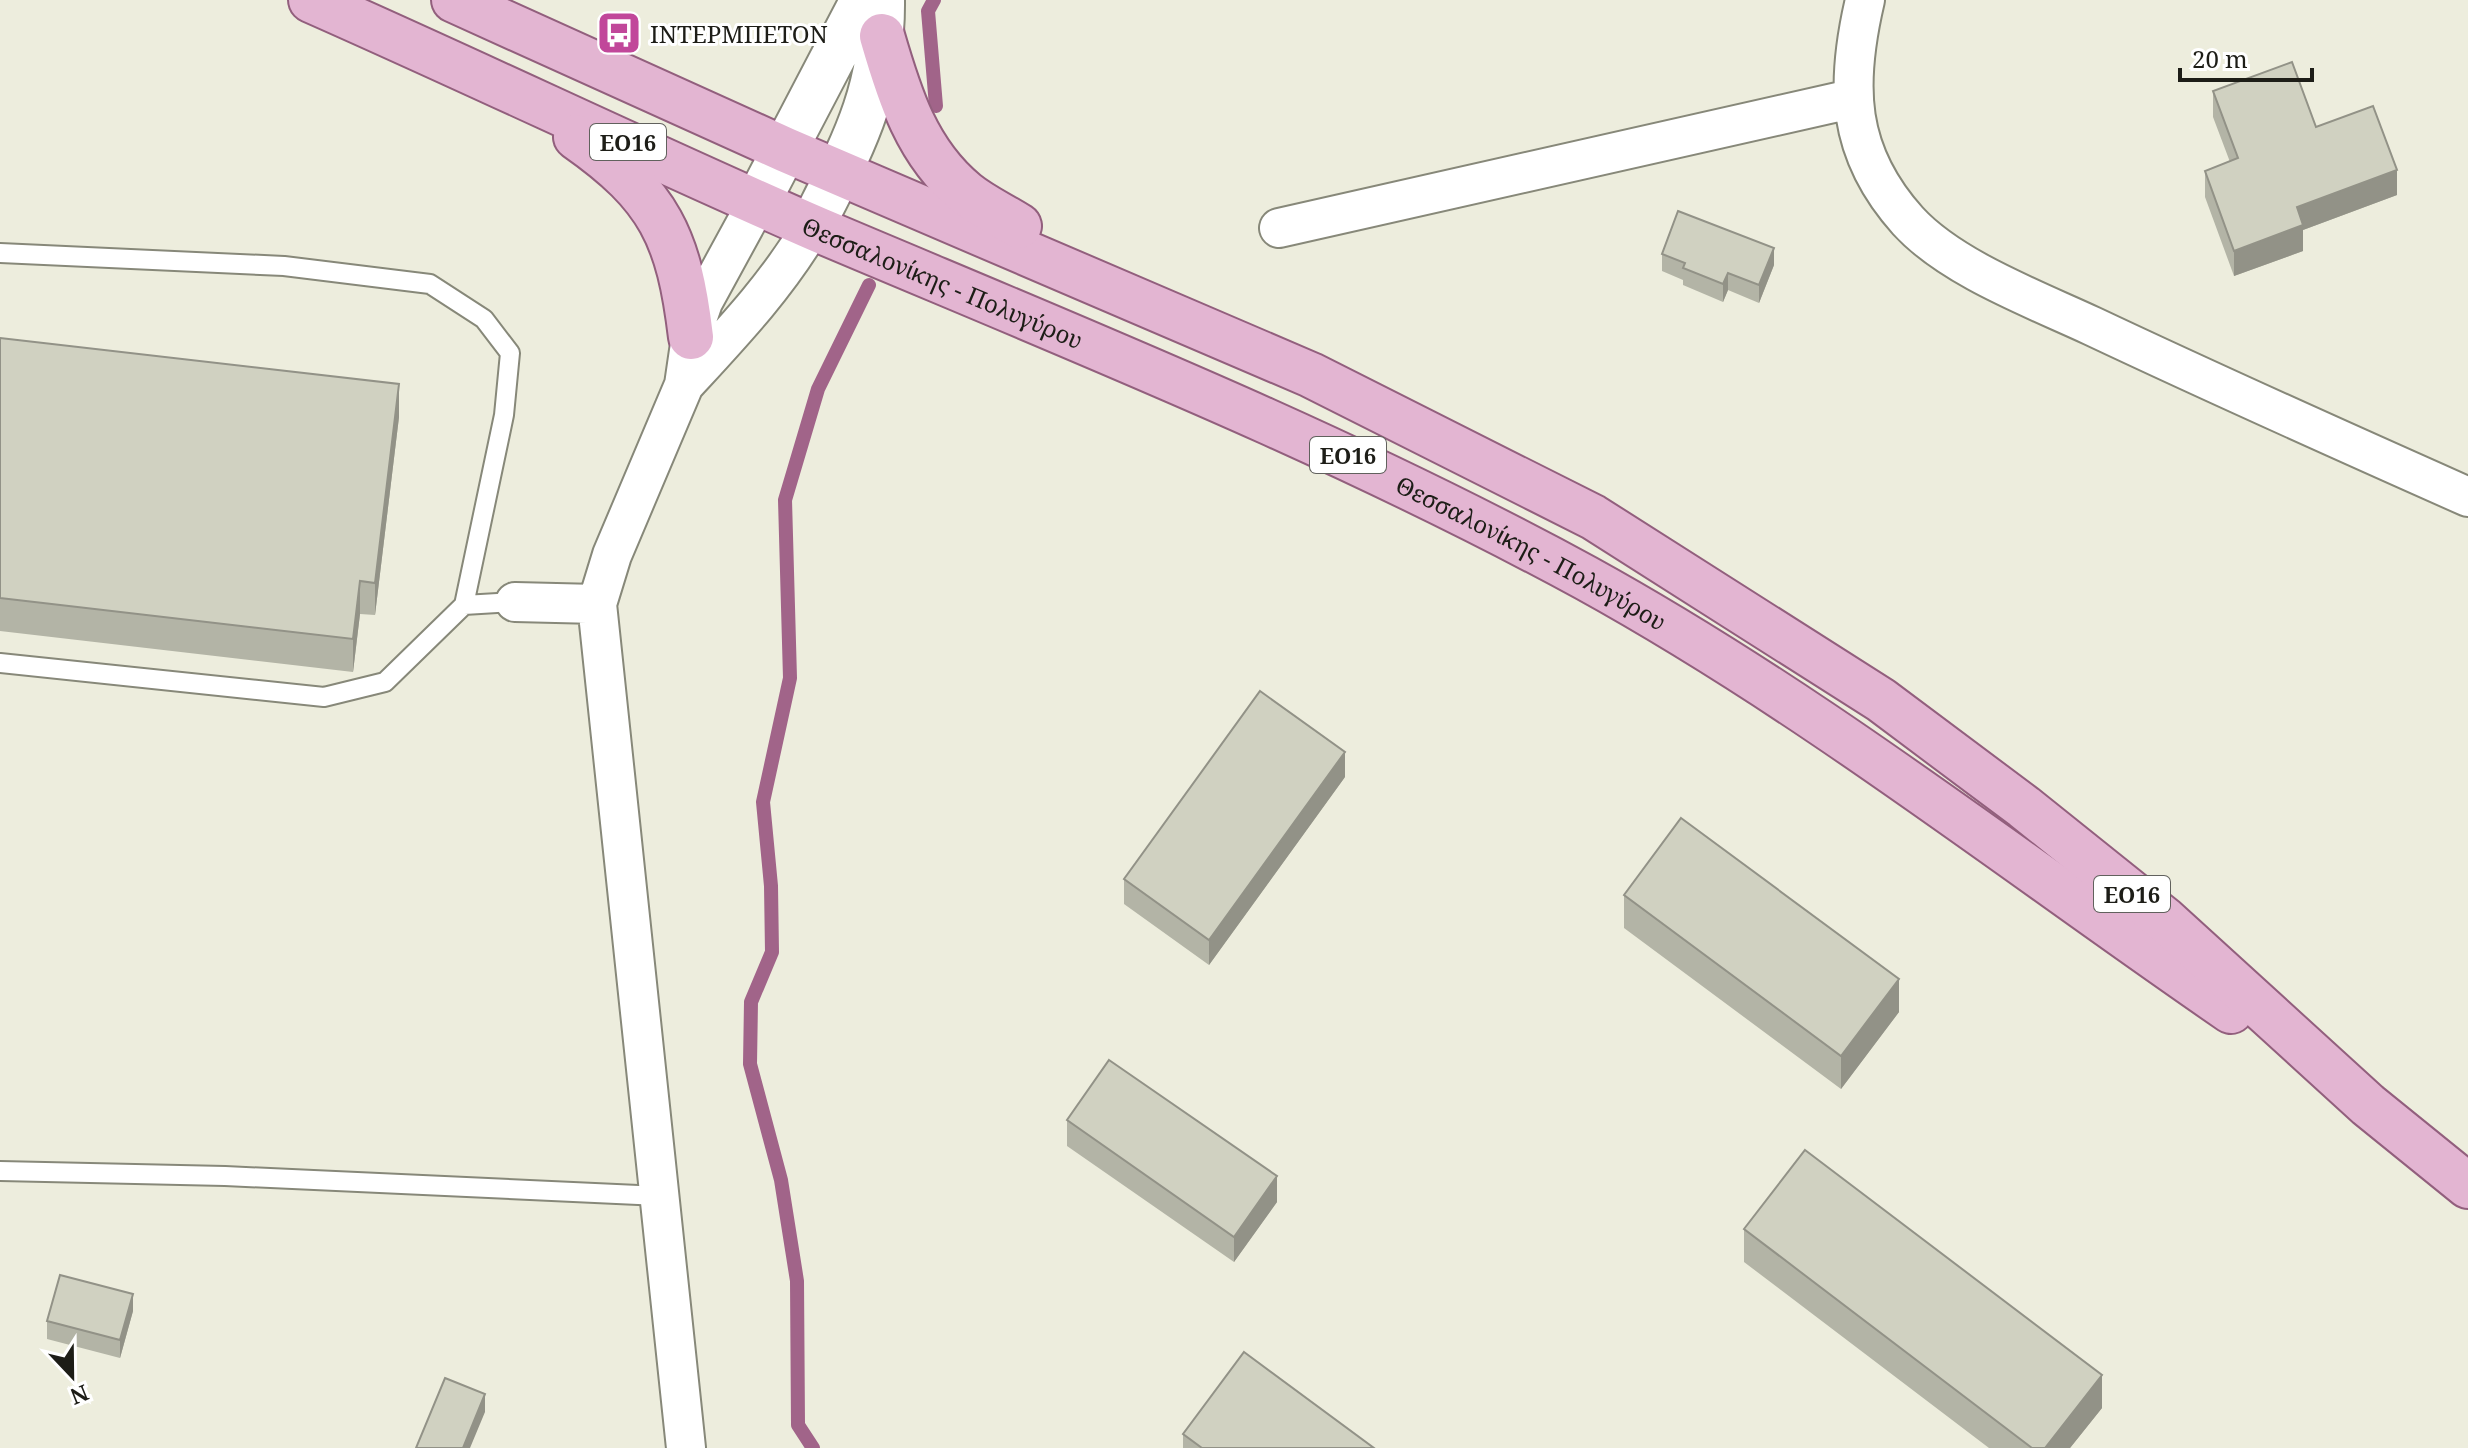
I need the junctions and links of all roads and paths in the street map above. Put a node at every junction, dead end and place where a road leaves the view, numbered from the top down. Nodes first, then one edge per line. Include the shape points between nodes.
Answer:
1 (311, 0) edge
2 (454, 0) edge
3 (1865, 0) edge
4 (876, 12) edge
5 (498, 83) junction
6 (1851, 99) junction
7 (786, 150) junction
8 (839, 173) junction
9 (758, 201) junction
10 (812, 226) junction
11 (1279, 228) dead end
12 (0, 253) edge
13 (1140, 300) junction
14 (691, 337) junction
15 (684, 385) junction
16 (2468, 497) edge
17 (515, 602) joint
18 (597, 604) junction
19 (464, 605) junction
20 (0, 663) edge
21 (2368, 1105) junction
22 (0, 1171) edge
23 (2468, 1186) edge
24 (660, 1196) junction
25 (686, 1448) edge

1 - 5 main road, Θεσσαλονίκης - Πολυγύρου / ΕΟ16
2 - 7 main road, Θεσσαλονίκης - Πολυγύρου / ΕΟ16
3 - 6 street via 1851,67
4 - 7 street
4 - 8 street via 875,85
4 - 13 main road via 896,86 937,165 967,194
5 - 9 main road, Θεσσαλονίκης - Πολυγύρου / ΕΟ16
5 - 14 main road via 616,165 649,200 669,234 684,277
6 - 11 street
6 - 16 street via 1860,141 1874,171 1909,222 1937,246 2029,297
7 - 8 main road, Θεσσαλονίκης - Πολυγύρου / ΕΟ16
7 - 9 street
8 - 10 street
8 - 13 main road, Θεσσαλονίκης - Πολυγύρου / ΕΟ16
9 - 10 main road, Θεσσαλονίκης - Πολυγύρου / ΕΟ16
9 - 14 street via 703,302
10 - 15 street via 754,310
10 - 21 main road, Θεσσαλονίκης - Πολυγύρου / ΕΟ16 via 1354,458 1591,581 1853,746
12 - 19 lane via 284,266 430,284 484,319 510,353 504,415
13 - 21 main road, Θεσσαλονίκης - Πολυγύρου / ΕΟ16 via 1311,375 1593,517 1856,684 2024,807 2165,920
14 - 15 street
15 - 18 street via 612,555
17 - 18 street
17 - 19 lane
18 - 24 street
19 - 20 lane via 385,682 324,697
21 - 23 main road, Θεσσαλονίκης - Πολυγύρου / ΕΟ16
22 - 24 lane
24 - 25 street

